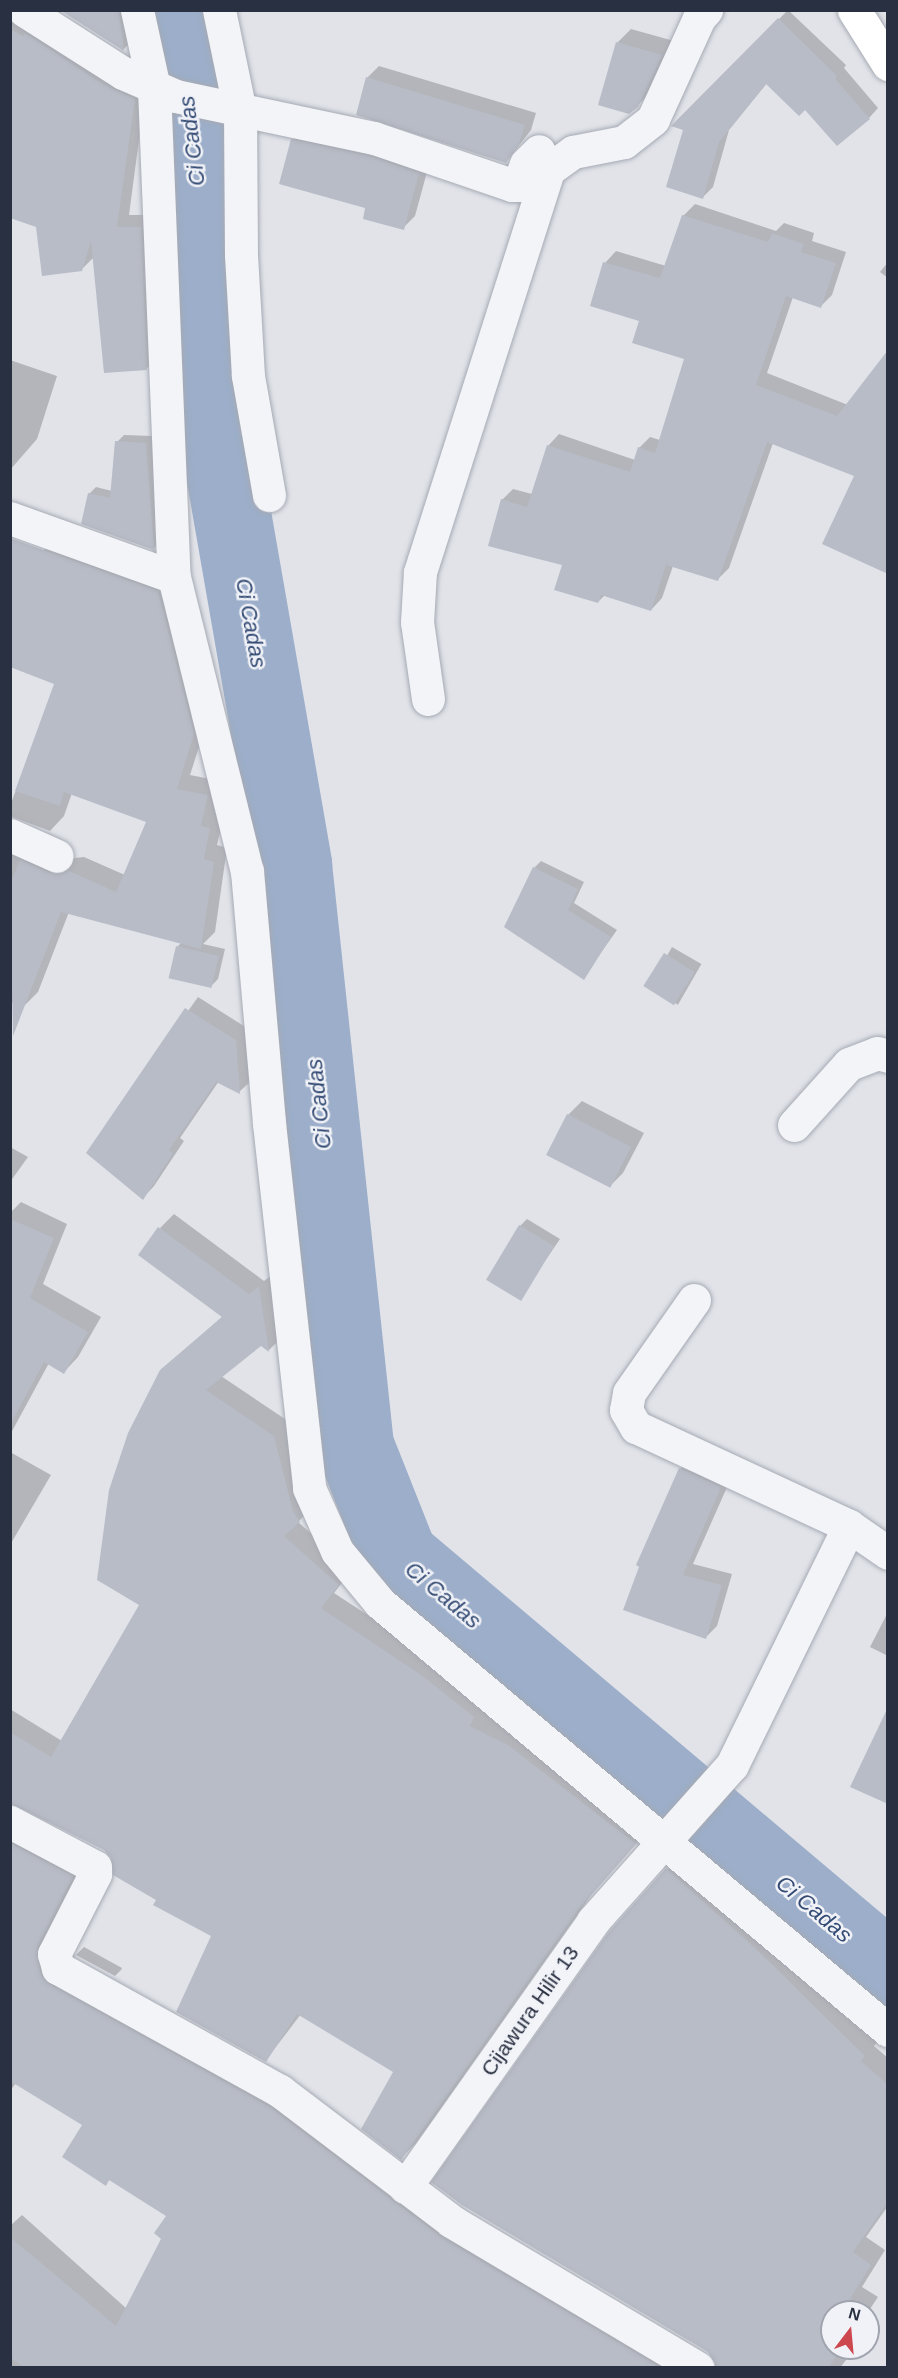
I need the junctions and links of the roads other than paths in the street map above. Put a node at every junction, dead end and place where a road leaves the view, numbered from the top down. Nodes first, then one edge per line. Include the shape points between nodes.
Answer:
1 (24, 10) edge
2 (137, 10) edge
3 (219, 10) edge
4 (706, 10) edge
5 (854, 10) edge
6 (888, 64) edge
7 (164, 92) junction
8 (236, 110) junction
9 (539, 152) dead end
10 (268, 495) dead end
11 (10, 518) edge
12 (174, 577) junction
13 (428, 699) dead end
14 (10, 835) edge
15 (57, 856) dead end
16 (888, 1056) edge
17 (794, 1125) dead end
18 (694, 1300) dead end
19 (849, 1526) junction
20 (888, 1553) edge
21 (10, 1822) edge
22 (670, 1832) junction
23 (888, 2030) edge
24 (405, 2187) junction
25 (698, 2367) edge

1 - 7 street
2 - 7 street
3 - 8 street
4 - 13 street via 653,119 624,142 573,152 548,170 420,572 417,622
5 - 6 main road
7 - 8 street
7 - 12 street
8 - 9 street via 374,138 512,185 518,185 526,164
8 - 10 street via 248,376
11 - 12 street
12 - 22 street via 248,871 269,1123 309,1488 337,1551 380,1603
14 - 15 street
16 - 17 street via 877,1053 849,1064
18 - 19 street via 628,1393 626,1410 636,1427
19 - 20 street
19 - 22 street, Cijawura Hilir 13 via 732,1765
21 - 24 street via 95,1867 54,1954 58,1968 280,2091
22 - 23 street
22 - 24 street, Cijawura Hilir 13 via 593,1921
24 - 25 street via 451,2221

